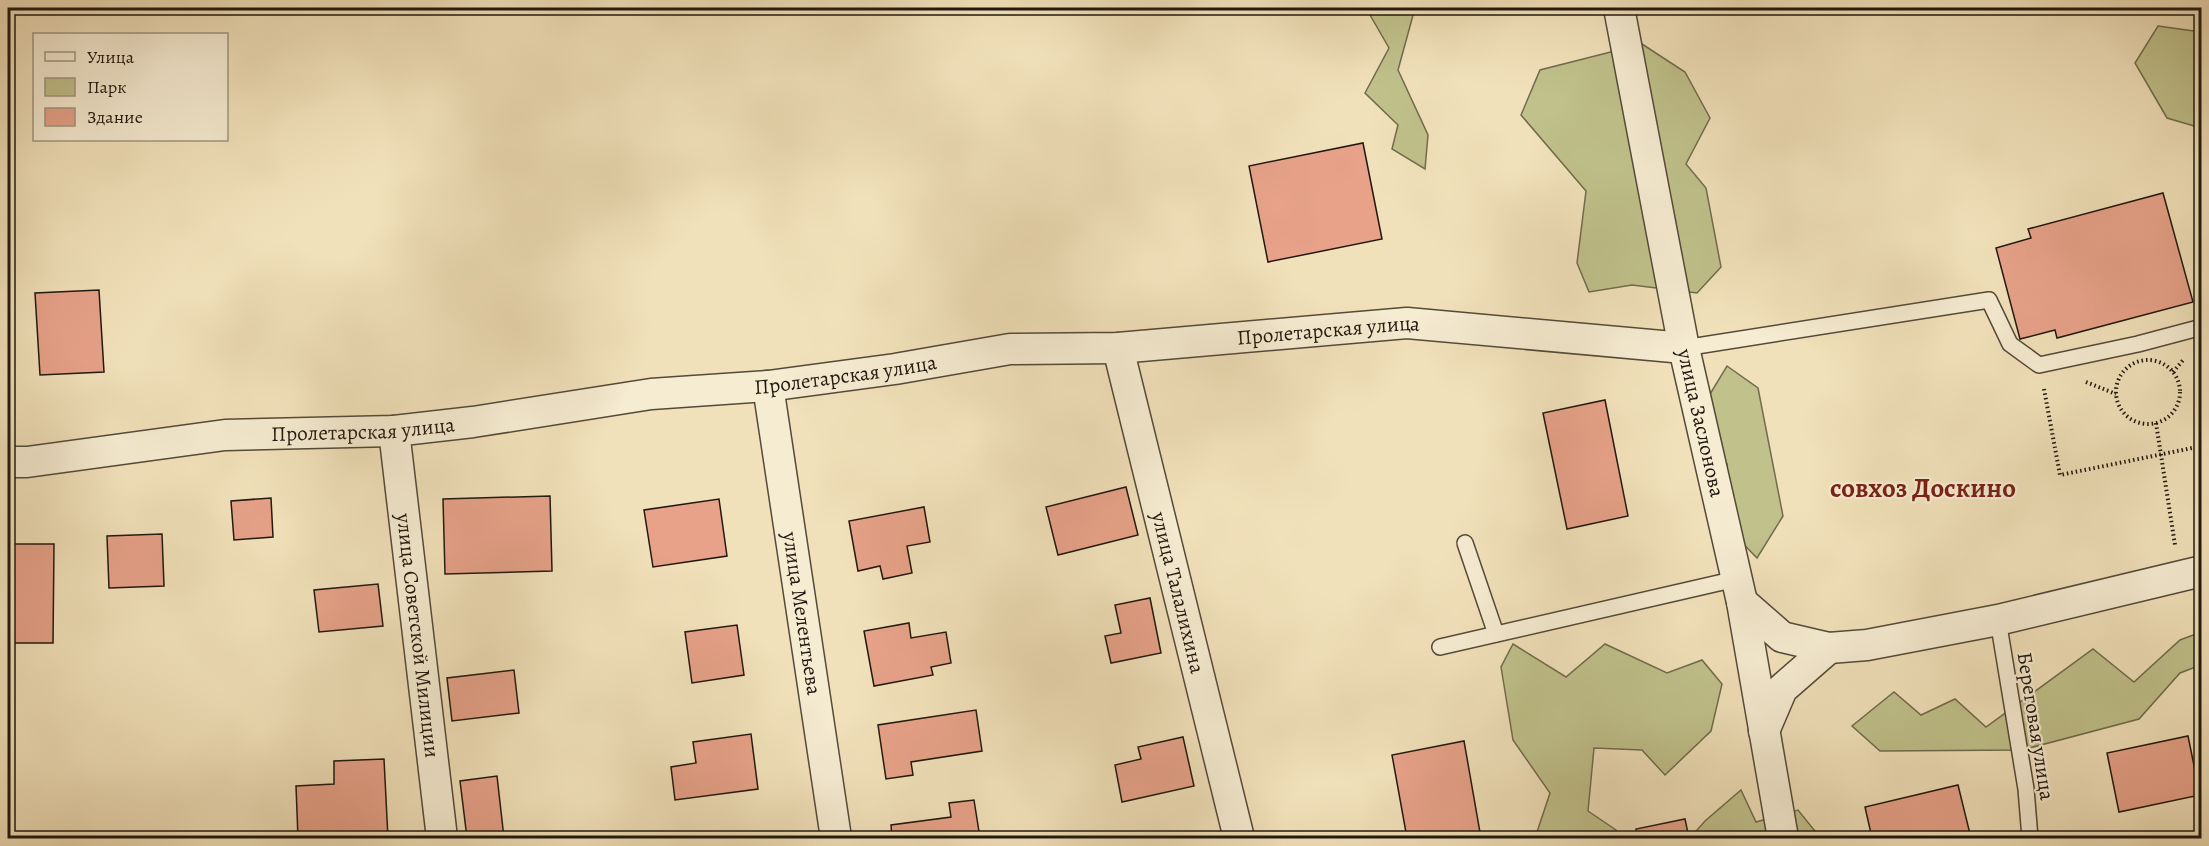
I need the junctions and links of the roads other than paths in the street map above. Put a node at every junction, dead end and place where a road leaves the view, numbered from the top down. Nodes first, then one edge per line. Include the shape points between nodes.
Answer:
1 (1619, 8) edge
2 (2202, 327) edge
3 (1119, 348) junction
4 (1684, 348) junction
5 (768, 386) junction
6 (393, 431) junction
7 (8, 462) edge
8 (1465, 543) dead end
9 (2190, 573) edge
10 (1739, 590) junction
11 (1998, 620) junction
12 (1496, 634) junction
13 (1440, 647) dead end
14 (1829, 648) junction
15 (1764, 731) junction
16 (442, 838) edge
17 (836, 838) edge
18 (1239, 838) edge
19 (1783, 838) edge
20 (2030, 838) edge

1 - 4 street, улица Заслонова
2 - 4 lane via 2039,365 2010,344 1989,300
3 - 4 street, Пролетарская улица via 1407,323
3 - 5 street, Пролетарская улица via 1010,349
3 - 18 street, улица Талалихина
4 - 10 street, улица Заслонова
5 - 6 street, Пролетарская улица via 651,394
5 - 17 street, улица Мелентьева
6 - 7 street, Пролетарская улица via 225,435
6 - 16 street, улица Советской Милиции
8 - 12 lane
9 - 11 street
10 - 12 lane
10 - 14 street via 1782,637
10 - 15 street, улица Заслонова
11 - 14 street via 1867,645
11 - 20 lane, Береговая улица via 2026,789
12 - 13 lane
14 - 15 street via 1782,689
15 - 19 street, улица Заслонова

